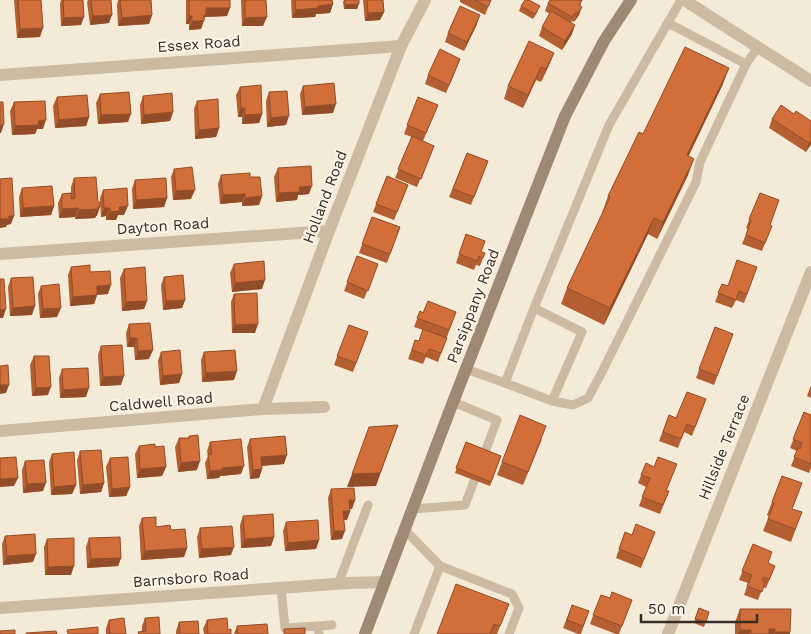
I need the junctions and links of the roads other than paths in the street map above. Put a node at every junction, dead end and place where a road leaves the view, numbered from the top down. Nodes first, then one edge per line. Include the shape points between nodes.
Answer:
1 (425, 0) edge
2 (630, 0) edge
3 (683, 0) edge
4 (668, 23) junction
5 (401, 46) junction
6 (758, 47) junction
7 (746, 64) junction
8 (0, 75) edge
9 (811, 81) edge
10 (329, 231) junction
11 (0, 254) edge
12 (811, 272) edge
13 (534, 308) junction
14 (466, 369) junction
15 (505, 383) junction
16 (552, 401) junction
17 (453, 402) junction
18 (324, 406) dead end
19 (263, 410) junction
20 (0, 432) edge
21 (368, 505) dead end
22 (412, 509) junction
23 (404, 529) junction
24 (440, 566) junction
25 (384, 582) junction
26 (338, 584) junction
27 (281, 588) junction
28 (0, 608) edge
29 (332, 625) dead end
30 (319, 630) edge
31 (365, 634) edge
32 (414, 634) edge
33 (509, 634) edge
34 (668, 634) edge

1 - 5 street, Holland Road
2 - 14 main road, Parsippany Road via 604,41 565,116
3 - 4 lane
3 - 6 street
4 - 7 lane
4 - 13 lane via 609,125
5 - 8 street, Essex Road
5 - 10 street, Holland Road
6 - 7 lane
6 - 9 street
7 - 16 lane via 700,162 696,182 588,398 573,405
10 - 11 street, Dayton Road
10 - 19 street, Holland Road
12 - 34 street, Hillside Terrace
13 - 15 lane
13 - 16 lane via 582,332
14 - 15 lane
14 - 17 main road, Parsippany Road
15 - 16 lane
17 - 22 main road, Parsippany Road
17 - 22 lane via 497,420 478,471 465,504
18 - 19 street, Caldwell Road
19 - 20 street, Caldwell Road
21 - 26 lane
22 - 23 main road, Parsippany Road
23 - 24 lane
23 - 25 main road, Parsippany Road
24 - 32 lane
24 - 33 lane via 512,594 519,608
25 - 26 street, Barnsboro Road
25 - 31 main road, Parsippany Road
26 - 27 street, Barnsboro Road
27 - 28 street, Barnsboro Road
27 - 30 lane via 285,628
29 - 30 lane

